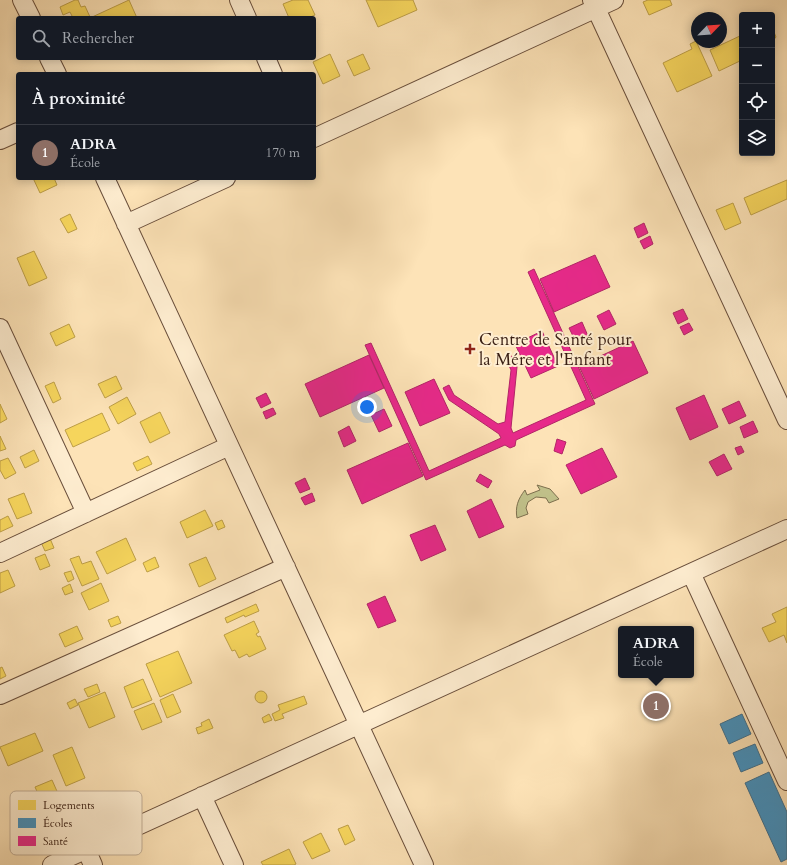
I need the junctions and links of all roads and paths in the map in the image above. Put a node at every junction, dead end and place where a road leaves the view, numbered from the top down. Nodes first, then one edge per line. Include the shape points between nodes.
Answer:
1 (22, 0) edge
2 (239, 0) edge
3 (614, 0) edge
4 (594, 4) edge
5 (30, 16) edge
6 (246, 16) edge
7 (50, 60) edge
8 (267, 60) edge
9 (56, 72) edge
10 (272, 72) edge
11 (16, 133) edge
12 (316, 137) edge
13 (0, 140) edge
14 (106, 180) edge
15 (222, 180) edge
16 (126, 224) junction
17 (0, 328) edge
18 (787, 420) edge
19 (229, 446) junction
20 (86, 513) junction
21 (787, 529) edge
22 (0, 553) edge
23 (286, 568) junction
24 (691, 573) junction
25 (0, 695) edge
26 (359, 724) junction
27 (787, 781) edge
28 (202, 796) junction
29 (142, 829) edge
30 (90, 857) edge
31 (52, 865) edge
32 (234, 865) edge
33 (424, 865) edge

1 - 5 street
2 - 6 street
3 - 4 street
4 - 12 street
4 - 18 street
7 - 9 street
8 - 10 street
11 - 13 street
14 - 16 street
15 - 16 street
16 - 19 street
17 - 20 street
19 - 20 street
19 - 23 street
20 - 22 street
21 - 24 street
23 - 25 street
23 - 26 street
24 - 26 street
24 - 27 street
26 - 28 street
26 - 33 street
28 - 29 street
28 - 32 street
30 - 31 street

